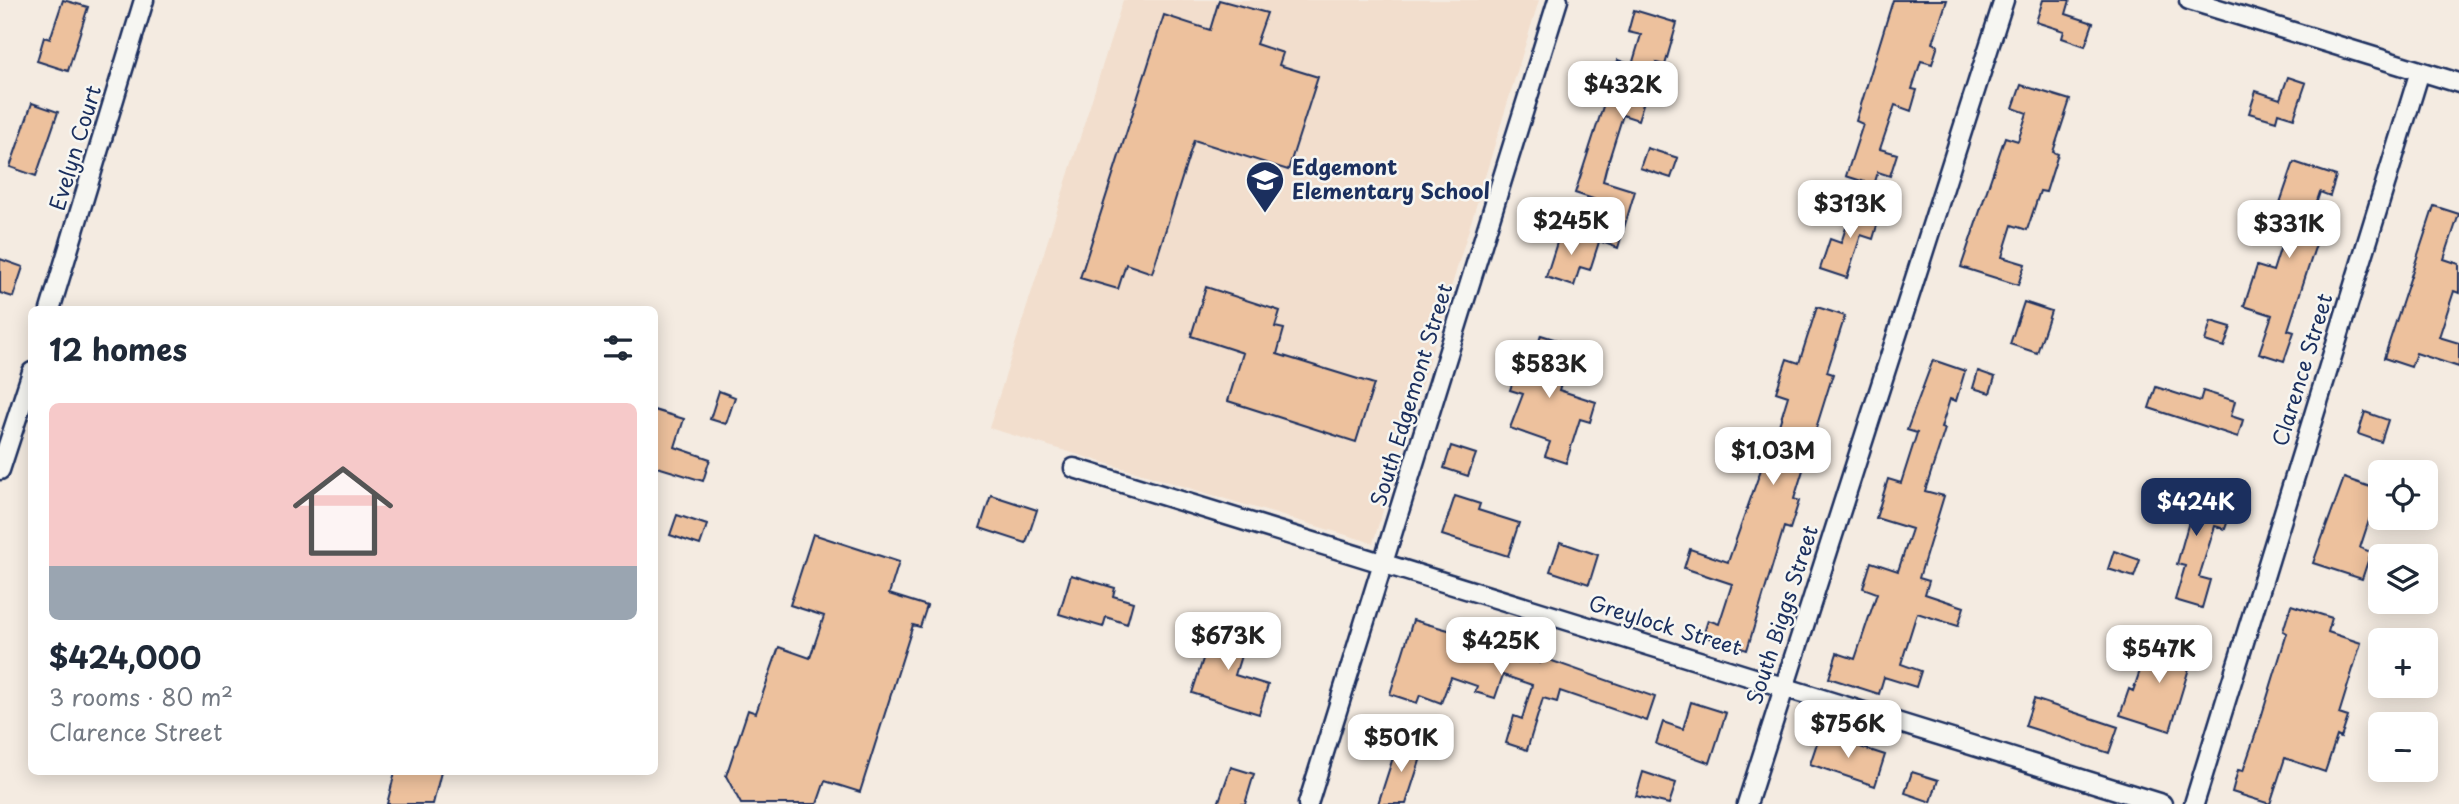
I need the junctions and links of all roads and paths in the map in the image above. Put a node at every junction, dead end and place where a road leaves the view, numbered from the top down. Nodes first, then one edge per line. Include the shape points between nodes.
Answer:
1 (144, 0) edge
2 (1558, 0) edge
3 (2004, 0) edge
4 (2189, 0) edge
5 (2420, 71) junction
6 (2459, 83) edge
7 (51, 306) edge
8 (28, 384) edge
9 (1074, 468) dead end
10 (0, 470) edge
11 (1383, 564) junction
12 (1784, 686) junction
13 (1308, 804) edge
14 (1747, 804) edge
15 (2162, 804) edge
16 (2194, 804) edge

1 - 7 street, Evelyn Court
2 - 11 street, South Edgemont Street
3 - 12 street, South Biggs Street
4 - 5 street
5 - 6 street
5 - 16 street, Clarence Street
8 - 10 street
9 - 11 street, Greylock Street
11 - 12 street, Greylock Street
11 - 13 street, South Edgemont Street
12 - 14 street, South Biggs Street
12 - 15 street, Greylock Street

